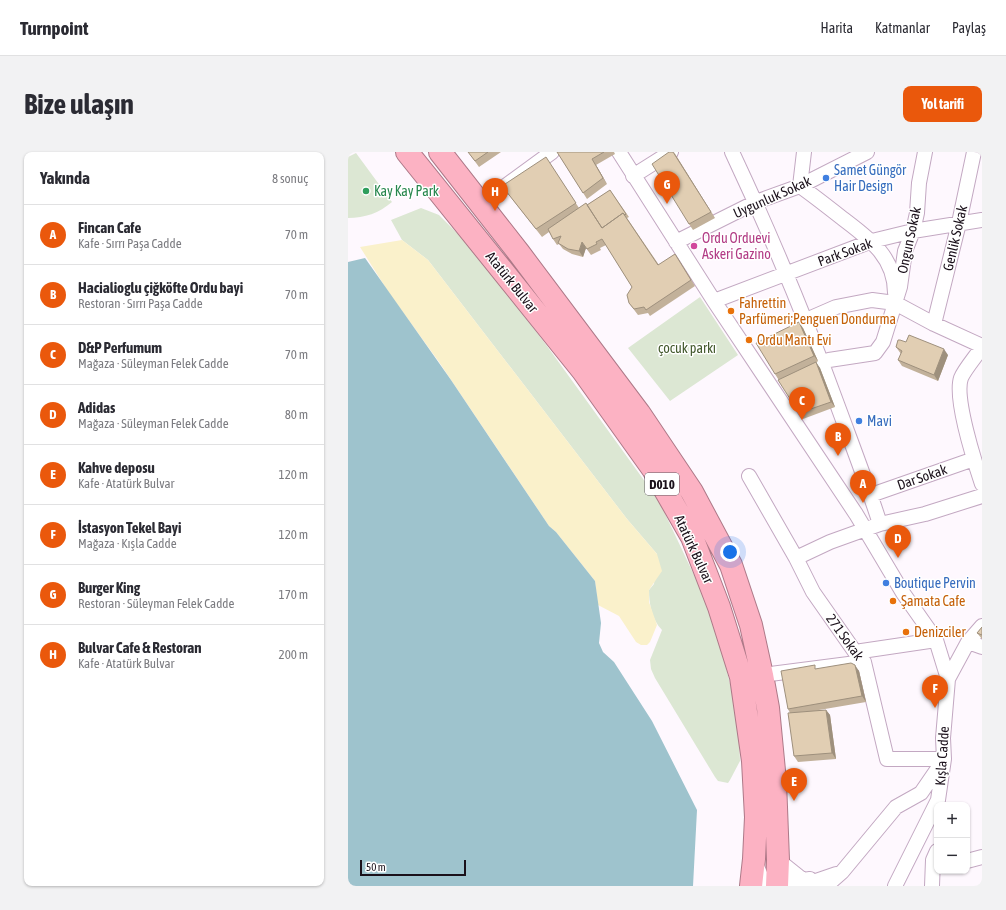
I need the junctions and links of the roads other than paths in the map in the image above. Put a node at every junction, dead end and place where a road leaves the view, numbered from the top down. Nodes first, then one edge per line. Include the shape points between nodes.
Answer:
1 (406, 152) edge
2 (440, 152) edge
3 (552, 152) edge
4 (619, 152) edge
5 (671, 152) edge
6 (732, 152) edge
7 (804, 152) edge
8 (867, 152) edge
9 (925, 152) edge
10 (974, 152) edge
11 (633, 176) junction
12 (800, 186) junction
13 (756, 202) junction
14 (481, 204) junction
15 (982, 220) edge
16 (959, 223) junction
17 (913, 231) junction
18 (872, 241) junction
19 (676, 242) junction
20 (786, 274) junction
21 (714, 301) junction
22 (895, 303) junction
23 (805, 320) junction
24 (934, 324) junction
25 (785, 330) edge
26 (759, 342) edge
27 (982, 346) edge
28 (746, 349) junction
29 (822, 363) junction
30 (803, 371) edge
31 (783, 379) edge
32 (770, 385) junction
33 (974, 459) junction
34 (749, 476) dead end
35 (982, 484) edge
36 (871, 495) junction
37 (982, 496) edge
38 (880, 524) junction
39 (866, 529) junction
40 (796, 558) junction
41 (982, 626) edge
42 (936, 640) junction
43 (968, 642) junction
44 (982, 647) edge
45 (859, 657) junction
46 (762, 674) junction
47 (948, 679) junction
48 (944, 759) junction
49 (940, 802) edge
50 (934, 813) edge
51 (982, 857) edge
52 (934, 858) edge
53 (754, 859) junction
54 (970, 859) edge
55 (934, 868) edge
56 (842, 872) junction
57 (789, 884) edge
58 (751, 886) edge
59 (826, 886) edge
60 (895, 886) edge

1 - 53 highway, Atatürk Bulvar / D010 via 583,371 653,469 692,538 719,607 740,677 753,762 756,817
2 - 14 highway, Atatürk Bulvar
3 - 14 street
4 - 11 street
5 - 11 street
6 - 13 street
7 - 12 street
8 - 12 street, Uygunluk Sokak
9 - 17 street, Ongun Sokak
10 - 16 street, Genlik Sokak
11 - 19 street
12 - 13 street, Uygunluk Sokak
12 - 18 street
13 - 19 street, Uygunluk Sokak
13 - 20 street
14 - 46 highway, Atatürk Bulvar via 639,412 692,492 731,566 751,624
15 - 16 street, Park Sokak
16 - 17 street, Park Sokak
16 - 24 street, Genlik Sokak
17 - 18 street, Park Sokak
17 - 22 street, Ongun Sokak via 905,251
18 - 20 street, Park Sokak
18 - 22 street via 888,263 895,286
19 - 21 street
20 - 21 street, Park Sokak
20 - 23 street
21 - 28 street
22 - 23 street via 872,300 836,307
22 - 24 street
22 - 29 street, Ongun Sokak via 883,342 875,353
23 - 25 street
23 - 29 street
24 - 27 street
26 - 28 street
27 - 33 street via 961,378 960,398
28 - 32 street
29 - 30 street, Ongun Sokak
29 - 36 street
31 - 32 street
32 - 39 street
33 - 35 street
33 - 36 street, Dar Sokak
34 - 40 street, 271 Sokak
36 - 38 street
37 - 38 street via 925,514
38 - 39 street
39 - 40 street
39 - 42 street via 903,593
40 - 45 street, 271 Sokak via 812,592
41 - 43 street, Kışla Cadde
42 - 45 street
42 - 47 street
43 - 44 street
43 - 47 street, Kışla Cadde
45 - 46 street
45 - 48 street, 271 Sokak via 888,759
46 - 57 highway, Atatürk Bulvar via 775,781 778,860
47 - 48 street, Kışla Cadde via 943,738
48 - 49 street, Kışla Cadde
48 - 56 street via 921,793 896,807
50 - 60 street, Kışla Cadde
51 - 54 street
52 - 55 street
53 - 57 street via 763,881
53 - 58 highway, Atatürk Bulvar / D010
56 - 57 street
56 - 59 street

